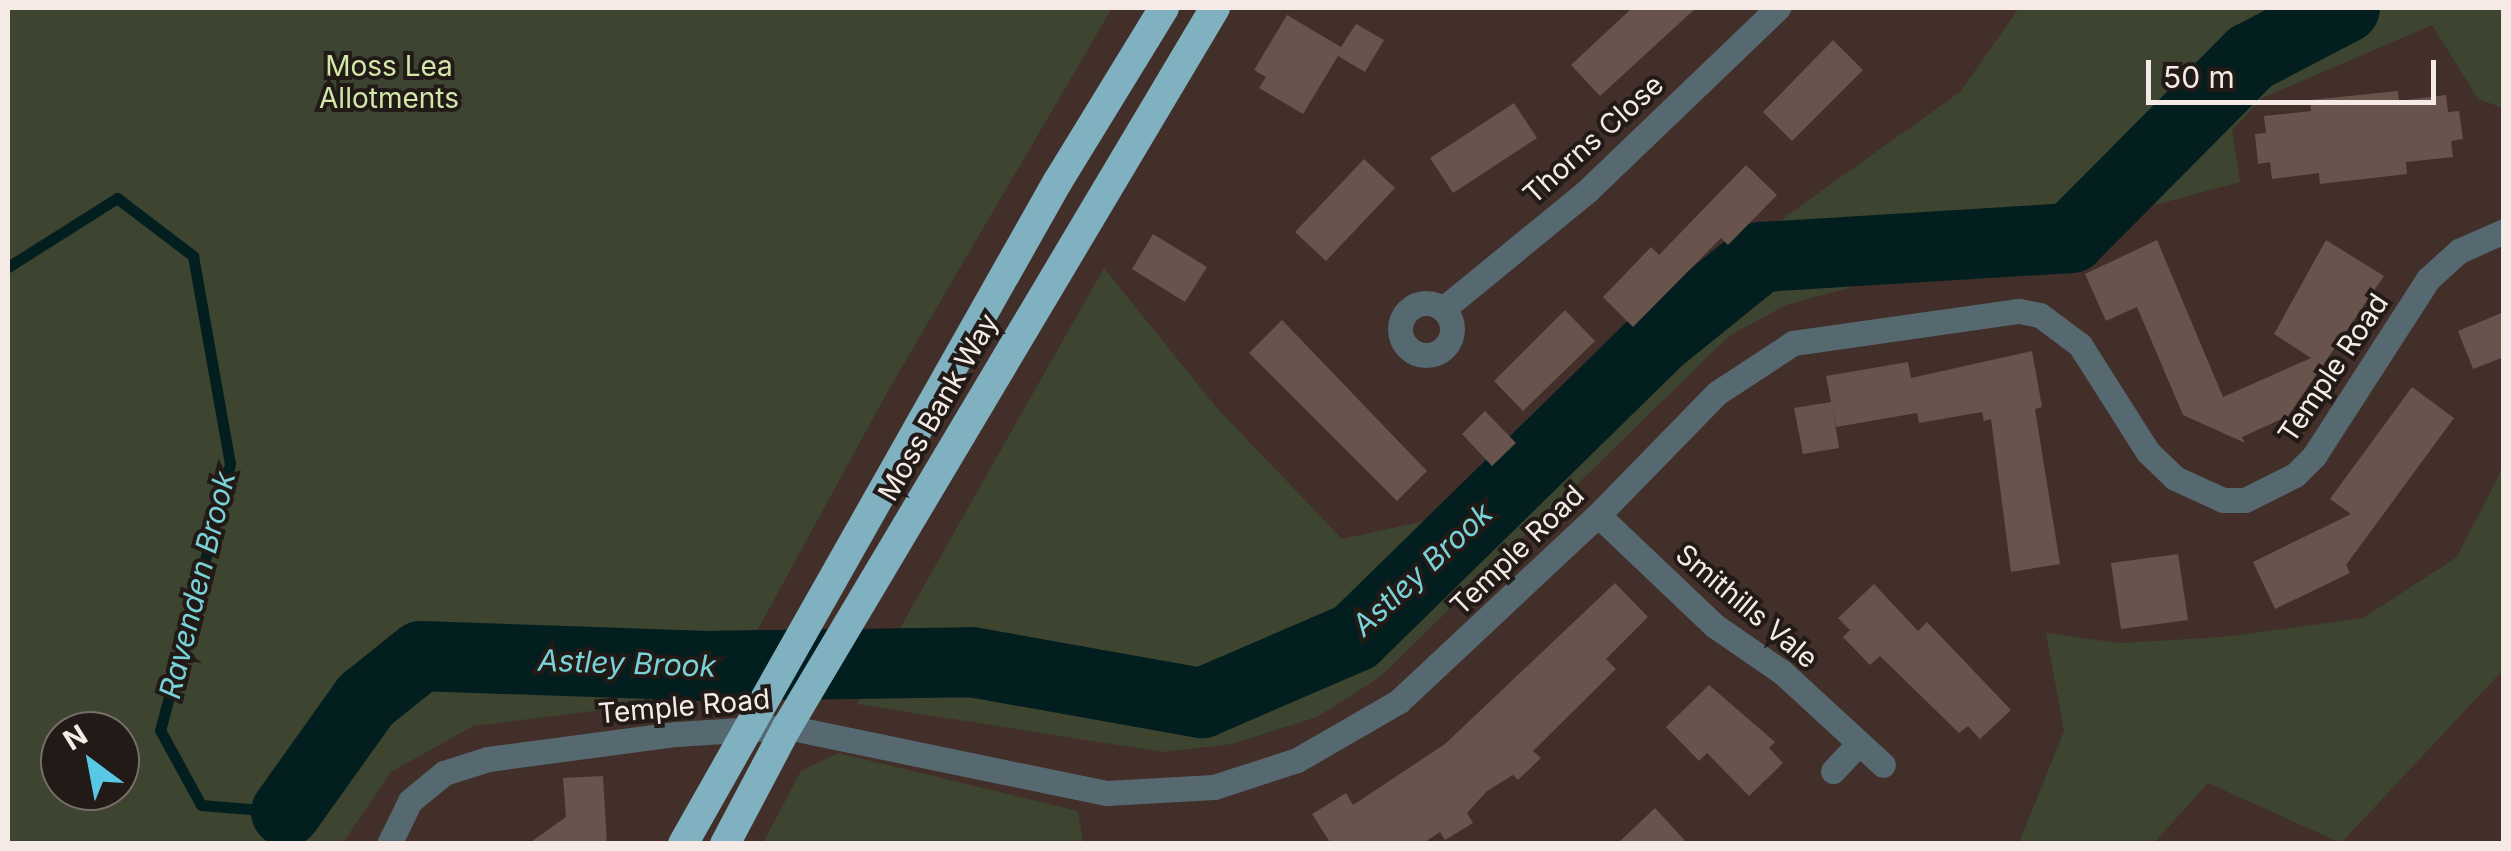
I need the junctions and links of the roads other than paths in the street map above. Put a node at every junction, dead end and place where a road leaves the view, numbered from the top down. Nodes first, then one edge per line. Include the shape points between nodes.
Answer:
1 (1164, 8) edge
2 (1214, 8) edge
3 (1778, 8) edge
4 (2504, 231) edge
5 (1443, 309) dead end
6 (1598, 515) junction
7 (787, 727) junction
8 (744, 730) junction
9 (1859, 743) junction
10 (1883, 765) dead end
11 (1834, 771) dead end
12 (389, 844) edge
13 (683, 844) edge
14 (725, 844) edge

1 - 8 highway, Moss Bank Way
2 - 7 highway, Moss Bank Way
3 - 5 street, Thorns Close via 1587,191 1469,281
4 - 6 street, Temple Road via 2458,251 2428,278 2314,456 2295,475 2245,500 2223,500 2175,478 2148,452 2071,335 2020,310 1793,344 1717,392
6 - 7 street, Temple Road via 1369,723 1297,760 1214,786 1106,793
6 - 9 street, Smithills Vale via 1714,626 1782,672
7 - 8 street, Temple Road
7 - 14 highway, Moss Bank Way
8 - 12 street, Temple Road via 488,759 444,773 410,801
8 - 13 highway, Moss Bank Way
9 - 10 street, Smithills Vale
9 - 11 street

